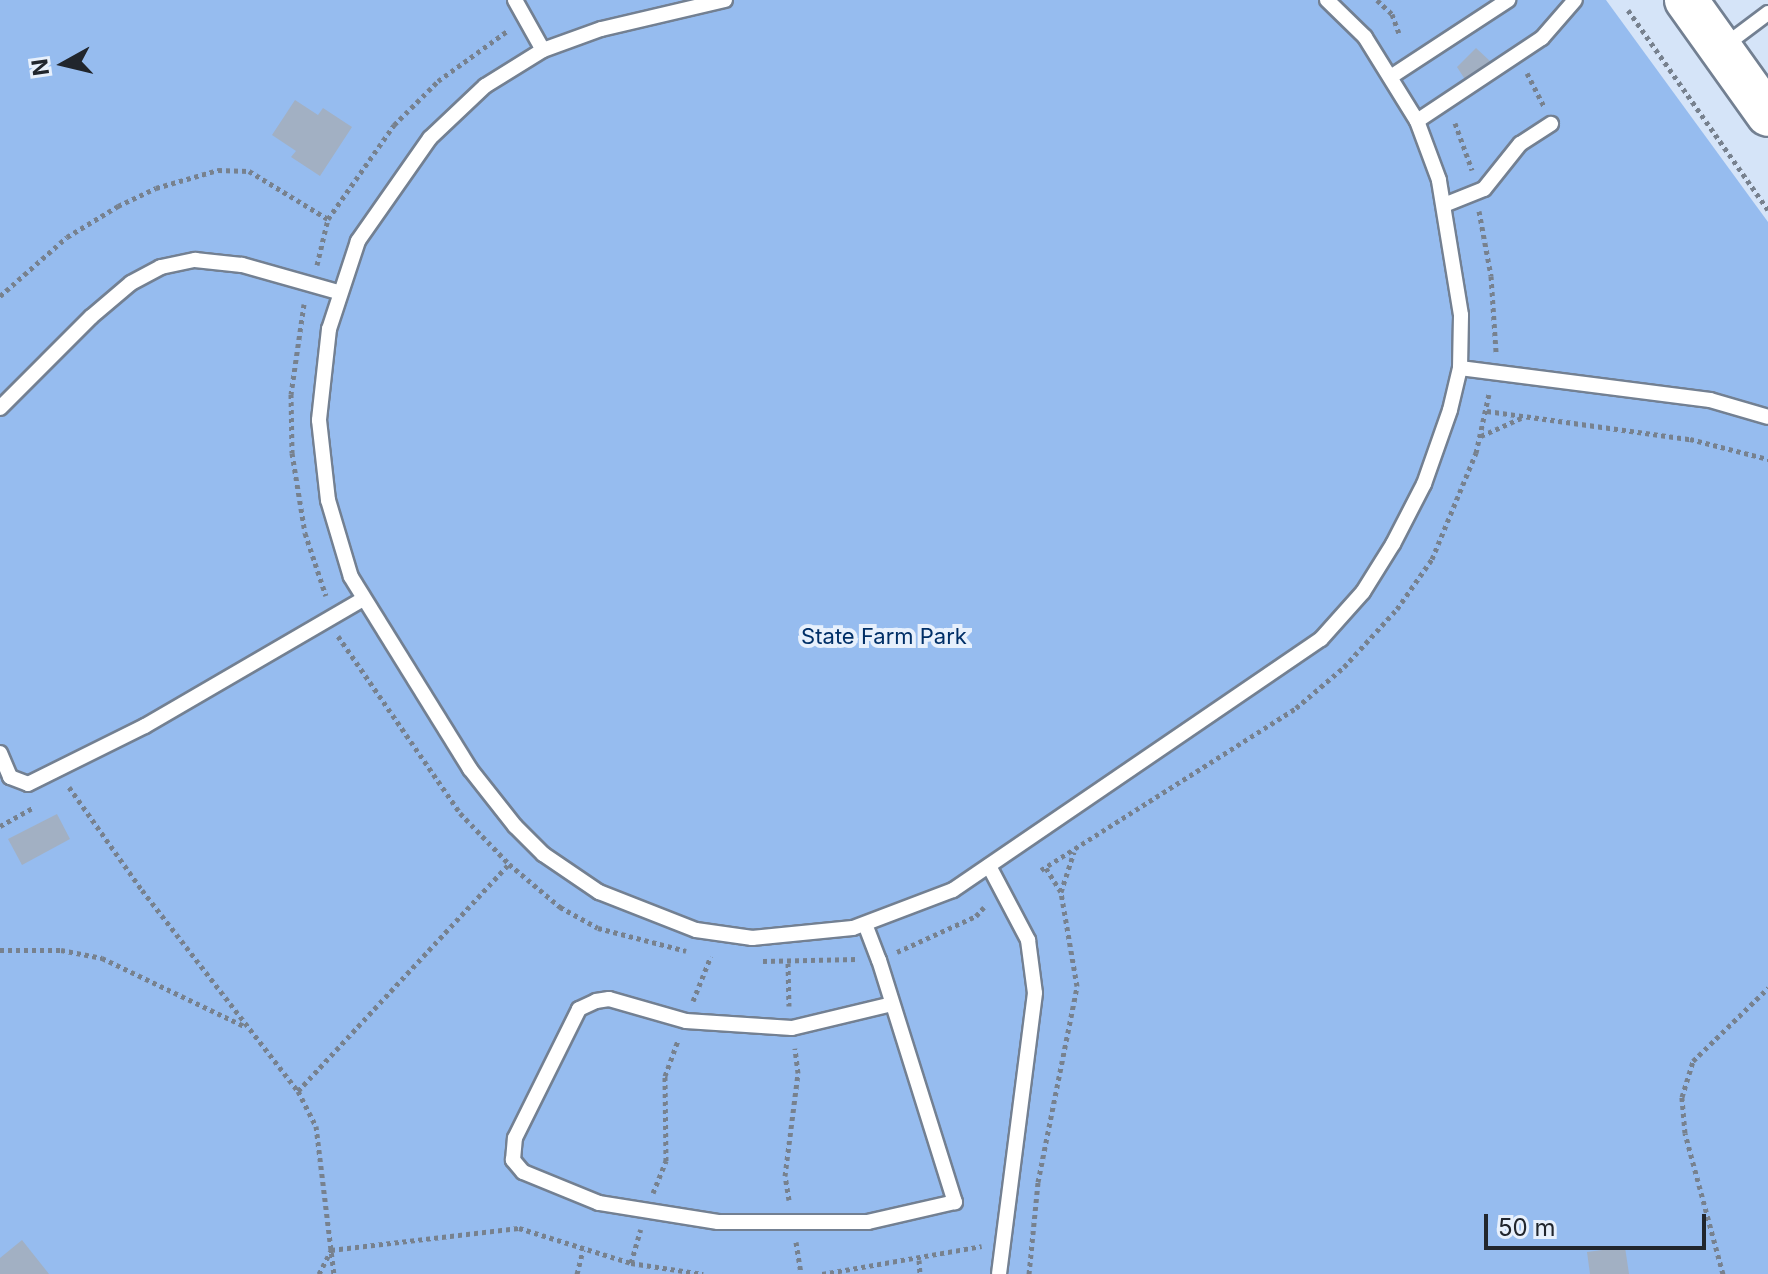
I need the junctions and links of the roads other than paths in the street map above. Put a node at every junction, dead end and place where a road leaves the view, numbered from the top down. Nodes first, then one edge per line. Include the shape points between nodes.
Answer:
1 (515, 0) edge
2 (725, 0) edge
3 (1327, 0) edge
4 (1508, 0) edge
5 (1575, 0) edge
6 (1686, 0) edge
7 (1768, 13) edge
8 (1721, 49) junction
9 (543, 50) junction
10 (1392, 76) junction
11 (1756, 91) edge
12 (1417, 121) junction
13 (1551, 124) road end
14 (1444, 205) junction
15 (338, 292) junction
16 (1460, 368) junction
17 (0, 408) edge
18 (1768, 417) edge
19 (363, 599) junction
20 (0, 753) edge
21 (989, 866) junction
22 (865, 924) junction
23 (892, 1004) junction
24 (999, 1274) edge

1 - 9 lane
2 - 9 lane via 601,29
3 - 10 lane via 1365,37
4 - 10 lane
5 - 12 lane via 1542,38
6 - 8 main road
7 - 8 lane
8 - 11 main road
9 - 15 lane via 485,86 430,138 358,241
10 - 12 lane
12 - 14 lane
13 - 14 lane via 1520,144 1476,193
14 - 16 lane via 1461,315
15 - 17 lane via 242,265 195,260 161,267 131,283 91,317
15 - 19 lane via 319,420 322,461 337,537
16 - 18 lane via 1710,400
16 - 21 lane via 1424,484 1363,592 1321,639
19 - 20 lane via 145,726 28,784 10,777
19 - 22 lane via 489,795 524,836 573,878 629,906 723,936 820,934
21 - 22 lane via 953,890
21 - 24 lane via 1028,940 1035,993
22 - 23 lane
23 - 23 lane via 792,1028 686,1021 609,999 579,1009 515,1138 513,1160 523,1172 599,1203 646,1212 793,1225 868,1222 955,1202

